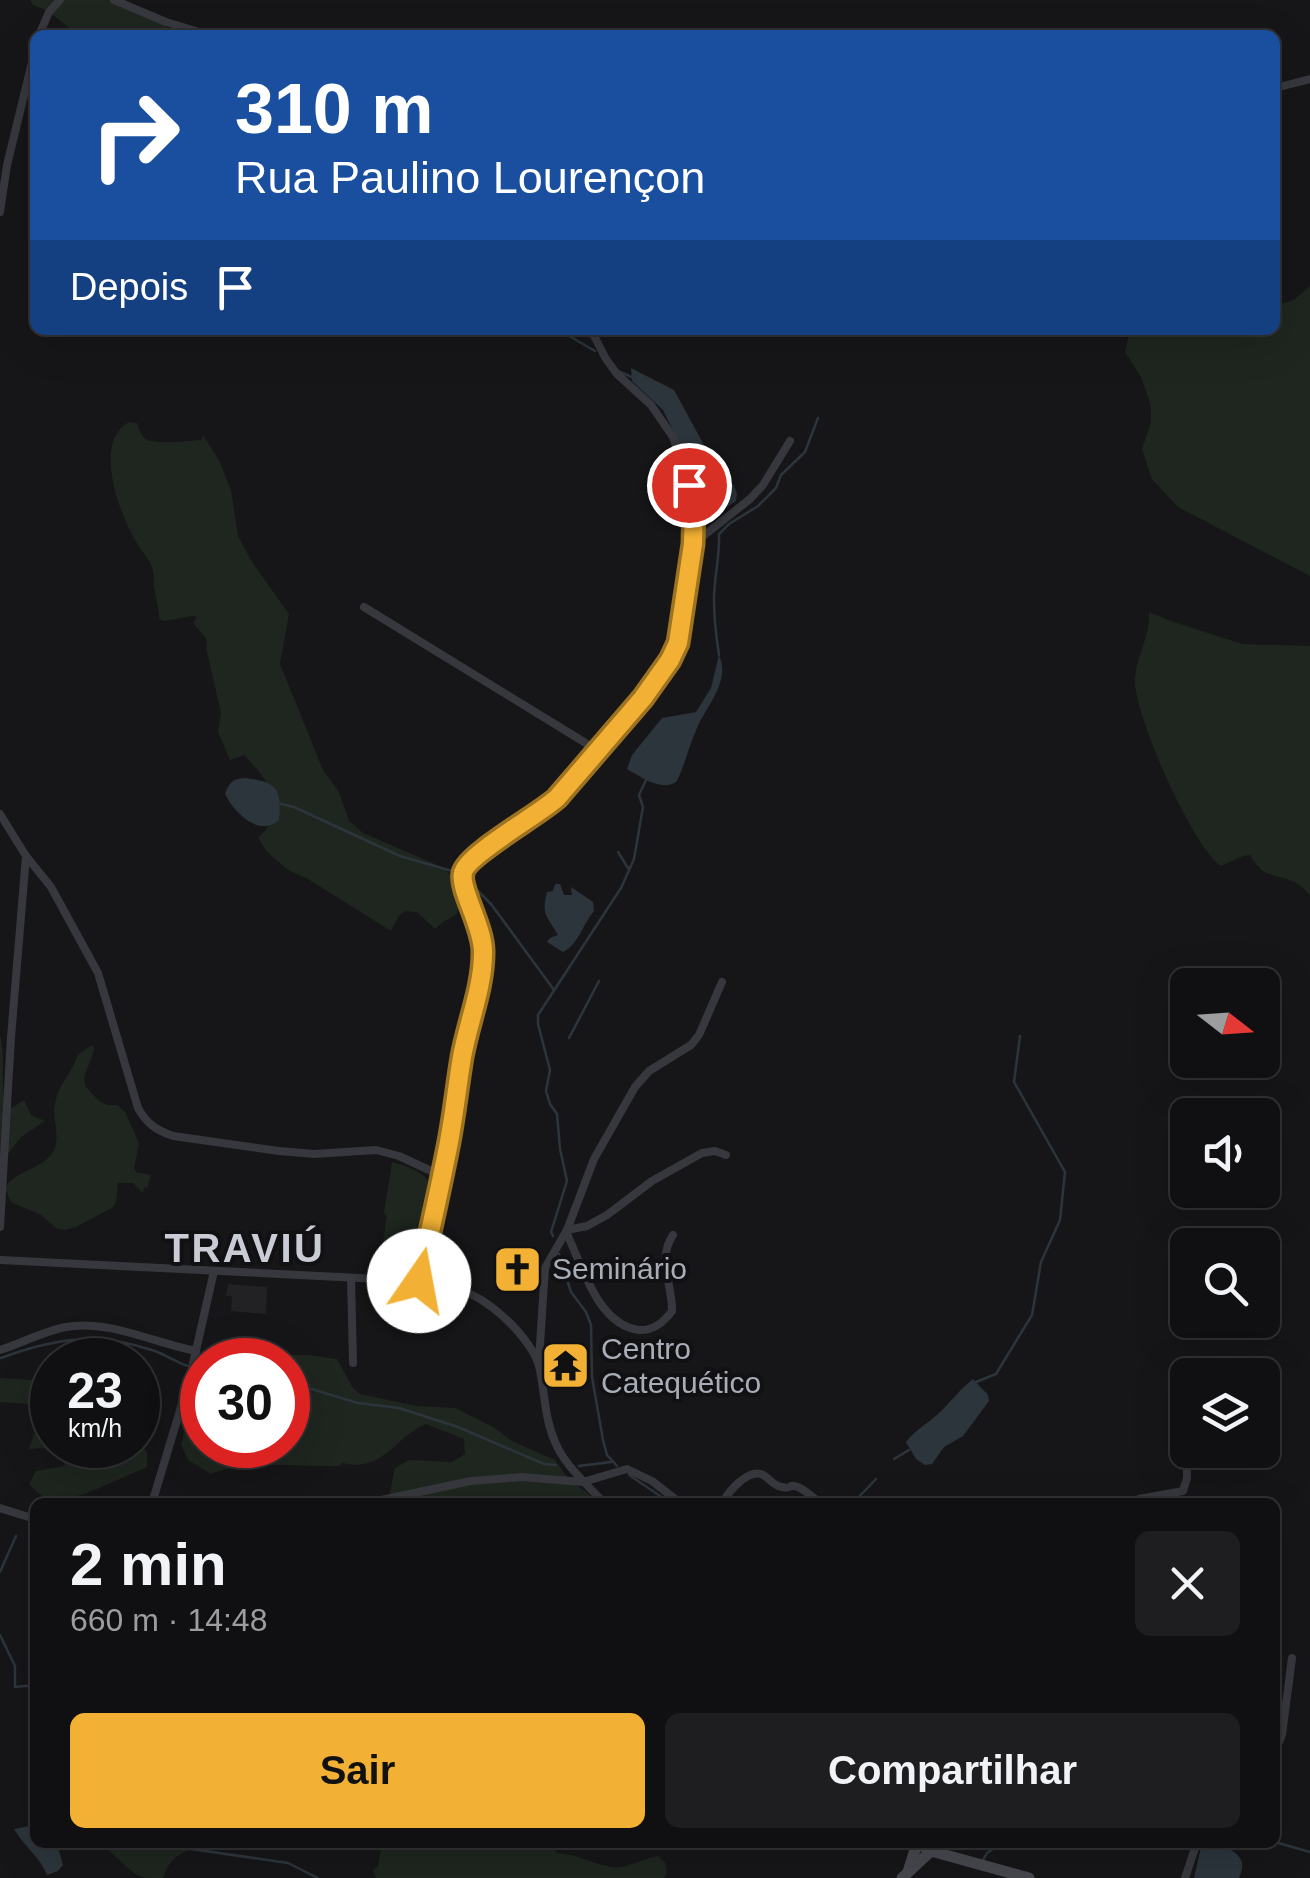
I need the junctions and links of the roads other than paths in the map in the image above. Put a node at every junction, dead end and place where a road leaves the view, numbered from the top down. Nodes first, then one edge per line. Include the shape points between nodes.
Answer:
1 (60, 0) edge
2 (114, 0) edge
3 (41, 30) edge
4 (192, 30) edge
5 (30, 71) edge
6 (1310, 79) edge
7 (1280, 87) edge
8 (0, 212) edge
9 (594, 335) edge
10 (790, 441) dead end
11 (693, 544) junction
12 (364, 607) dead end
13 (598, 750) junction
14 (0, 814) edge
15 (26, 856) junction
16 (722, 982) dead end
17 (0, 1031) edge
18 (11, 1037) junction
19 (726, 1155) dead end
20 (442, 1176) junction
21 (0, 1227) edge
22 (566, 1231) junction
23 (673, 1235) dead end
24 (0, 1260) edge
25 (214, 1271) junction
26 (351, 1278) junction
27 (419, 1281) junction
28 (199, 1338) edge
29 (180, 1348) edge
30 (0, 1350) edge
31 (353, 1363) dead end
32 (538, 1364) junction
33 (180, 1406) edge
34 (1187, 1468) edge
35 (583, 1482) junction
36 (154, 1498) edge
37 (391, 1498) edge
38 (599, 1498) edge
39 (674, 1498) edge
40 (725, 1498) edge
41 (814, 1498) edge
42 (1139, 1498) edge
43 (0, 1508) edge
44 (30, 1517) edge
45 (1292, 1658) dead end
46 (1280, 1740) edge
47 (914, 1848) edge
48 (927, 1848) edge
49 (1195, 1848) edge
50 (931, 1850) junction
51 (905, 1875) edge
52 (1029, 1878) edge
53 (1185, 1878) edge

1 - 3 street
2 - 4 street
5 - 8 street
6 - 7 street
9 - 11 street via 617,374 673,437 694,506
10 - 11 street via 750,499
11 - 13 street via 678,643
12 - 13 street
13 - 20 street via 557,798 481,851 462,873 484,953
14 - 15 street
15 - 18 street
15 - 20 street via 98,972 146,1122 174,1136 278,1151 376,1150
16 - 22 street via 699,1035 635,1086
17 - 18 street
18 - 21 street
19 - 22 street via 702,1153 587,1226
20 - 27 street
22 - 23 street via 606,1311 621,1324 646,1330 672,1311 665,1256
22 - 32 street via 545,1268
24 - 25 street
25 - 26 street
25 - 28 street
26 - 27 street
26 - 31 street
27 - 32 street via 452,1286 486,1302 520,1334
29 - 30 street via 80,1325
32 - 35 street via 553,1440
33 - 36 street
34 - 42 street via 1182,1491
35 - 37 street via 470,1481
35 - 38 street
35 - 39 street via 627,1469
40 - 41 street via 756,1473
43 - 44 street
45 - 46 street
47 - 51 main road
48 - 50 main road
49 - 53 street
50 - 51 main road
50 - 52 main road

